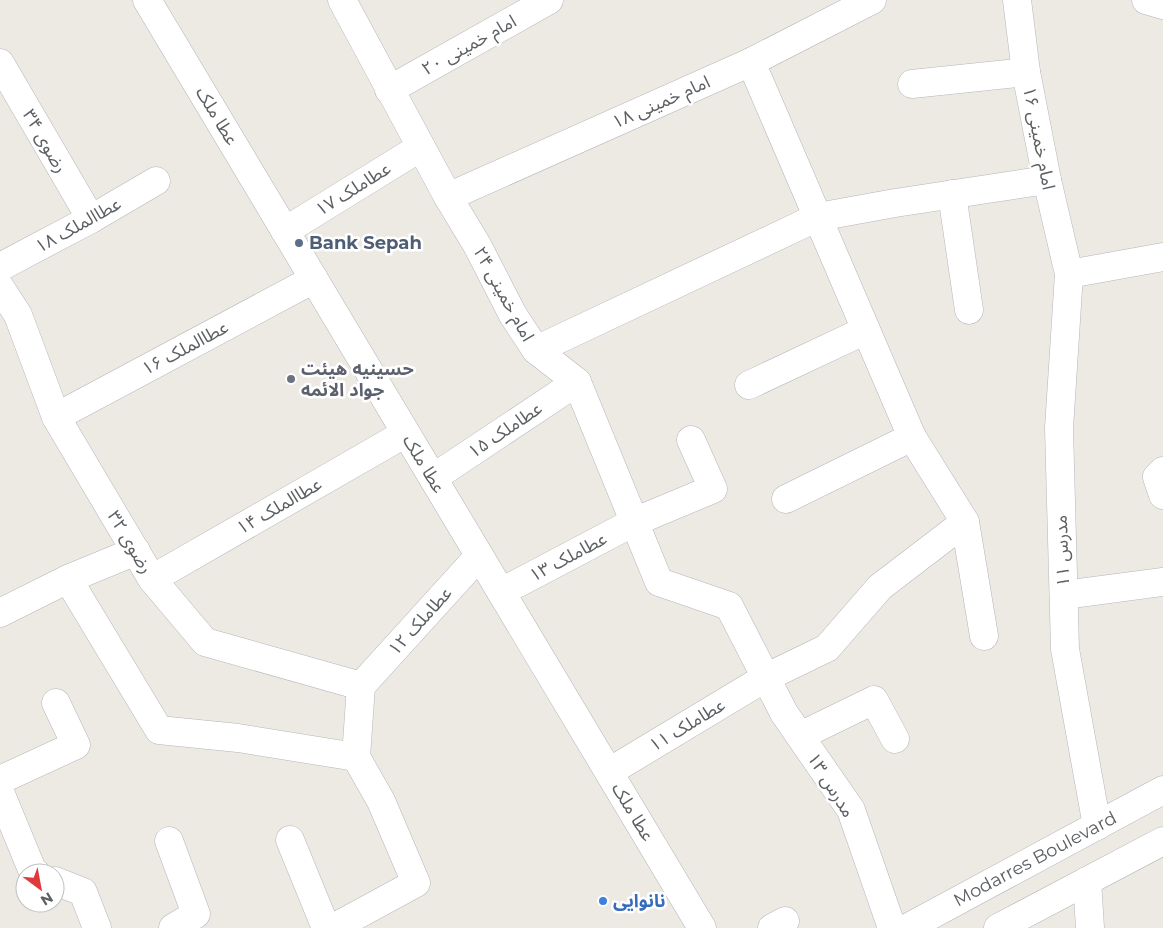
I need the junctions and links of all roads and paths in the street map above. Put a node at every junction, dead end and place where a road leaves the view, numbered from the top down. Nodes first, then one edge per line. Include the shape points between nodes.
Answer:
1 (147, 0) edge
2 (342, 0) edge
3 (549, 0) edge
4 (872, 0) edge
5 (1017, 0) edge
6 (1146, 0) edge
7 (1163, 5) edge
8 (751, 62) junction
9 (0, 63) edge
10 (1026, 72) junction
11 (912, 84) dead end
12 (390, 90) junction
13 (421, 147) junction
14 (1047, 180) junction
15 (156, 181) dead end
16 (952, 194) junction
17 (448, 197) junction
18 (818, 217) junction
19 (90, 219) junction
20 (285, 231) junction
21 (1163, 257) edge
22 (0, 267) edge
23 (1069, 274) junction
24 (314, 279) junction
25 (0, 287) edge
26 (969, 310) dead end
27 (9, 321) edge
28 (866, 330) junction
29 (536, 350) junction
30 (577, 382) junction
31 (749, 385) dead end
32 (56, 417) junction
33 (406, 433) junction
34 (912, 437) junction
35 (691, 440) dead end
36 (1163, 471) edge
37 (433, 478) junction
38 (1163, 495) edge
39 (786, 499) dead end
40 (634, 522) junction
41 (965, 522) junction
42 (136, 551) junction
43 (479, 556) junction
44 (68, 579) junction
45 (152, 579) junction
46 (1163, 582) edge
47 (501, 592) junction
48 (1064, 595) junction
49 (0, 613) edge
50 (984, 636) dead end
51 (765, 678) junction
52 (361, 686) junction
53 (56, 703) dead end
54 (800, 736) junction
55 (896, 739) dead end
56 (356, 757) junction
57 (609, 772) junction
58 (0, 780) edge
59 (1163, 790) edge
60 (0, 792) edge
61 (1097, 826) junction
62 (8, 833) edge
63 (290, 840) dead end
64 (169, 841) dead end
65 (1163, 841) edge
66 (27, 863) edge
67 (1087, 881) junction
68 (65, 885) edge
69 (97, 928) edge
70 (173, 928) edge
71 (326, 928) edge
72 (332, 928) edge
73 (702, 928) edge
74 (892, 928) edge
75 (906, 928) edge
76 (998, 928) edge
77 (1090, 928) edge

1 - 20 street, عطا ملک
2 - 12 street, امام خمینی ۲۴
3 - 12 street, امام خمینی ۲۰
4 - 8 street, امام خمینی ۱۸
5 - 10 street, امام خمینی ۱۶
6 - 7 street
8 - 17 street, امام خمینی ۱۸
8 - 18 street
9 - 19 street, رضوی ۳۴
10 - 11 street
10 - 14 street, امام خمینی ۱۶
12 - 13 street, امام خمینی ۲۴
13 - 17 street, امام خمینی ۲۴
13 - 20 street, عطاملک ۱۷
14 - 16 street
14 - 23 street, امام خمینی ۱۶
15 - 19 street, عطاالملک ۱۸
16 - 18 street
16 - 26 street
17 - 29 street, امام خمینی ۲۴
18 - 28 street
18 - 29 street
19 - 22 street, عطاالملک ۱۸
20 - 24 street, عطا ملک
21 - 23 street
23 - 48 street, مدرس ۱۱ via 1059,428
24 - 32 street, عطاالملک ۱۶
24 - 33 street, عطا ملک
25 - 27 street, رضوی ۳۲
27 - 32 street, رضوی ۳۲
28 - 31 street
28 - 34 street
29 - 30 street, امام خمینی ۲۴
30 - 37 street, عطاملک ۱۵
30 - 40 street, امام خمینی ۲۴
32 - 42 street, رضوی ۳۲
33 - 37 street, عطا ملک
33 - 45 street, عطاالملک ۱۴
34 - 39 street
34 - 41 street
35 - 40 street, عطاملک ۱۳ via 713,490
36 - 38 street via 1157,477
37 - 43 street, عطا ملک
40 - 47 street, عطاملک ۱۳
40 - 51 street, امام خمینی ۲۴ via 659,582 729,606
41 - 50 street
41 - 51 street, عطاملک ۱۱ via 880,587 827,648
42 - 44 street
42 - 45 street, رضوی ۳۲
43 - 47 street, عطا ملک
43 - 52 street, عطاملک ۱۲
44 - 49 street
44 - 56 street via 159,730 238,738
45 - 52 street, رضوی ۳۲ via 205,642
46 - 48 street
47 - 57 street, عطا ملک
48 - 61 street, مدرس ۱۱ via 1066,649
51 - 54 street, مدرس ۱۳
51 - 57 street, عطاملک ۱۱
52 - 56 street
53 - 58 street via 76,745
54 - 55 street via 874,700
54 - 74 street, مدرس ۱۳ via 850,810
56 - 72 street via 381,801 416,883
57 - 73 street, عطا ملک
59 - 61 street, Modarres Boulevard
60 - 62 street
61 - 75 street, Modarres Boulevard
62 - 66 street
63 - 71 street
64 - 70 street via 196,914
65 - 67 street
67 - 76 street
67 - 77 street
68 - 69 street via 82,892

